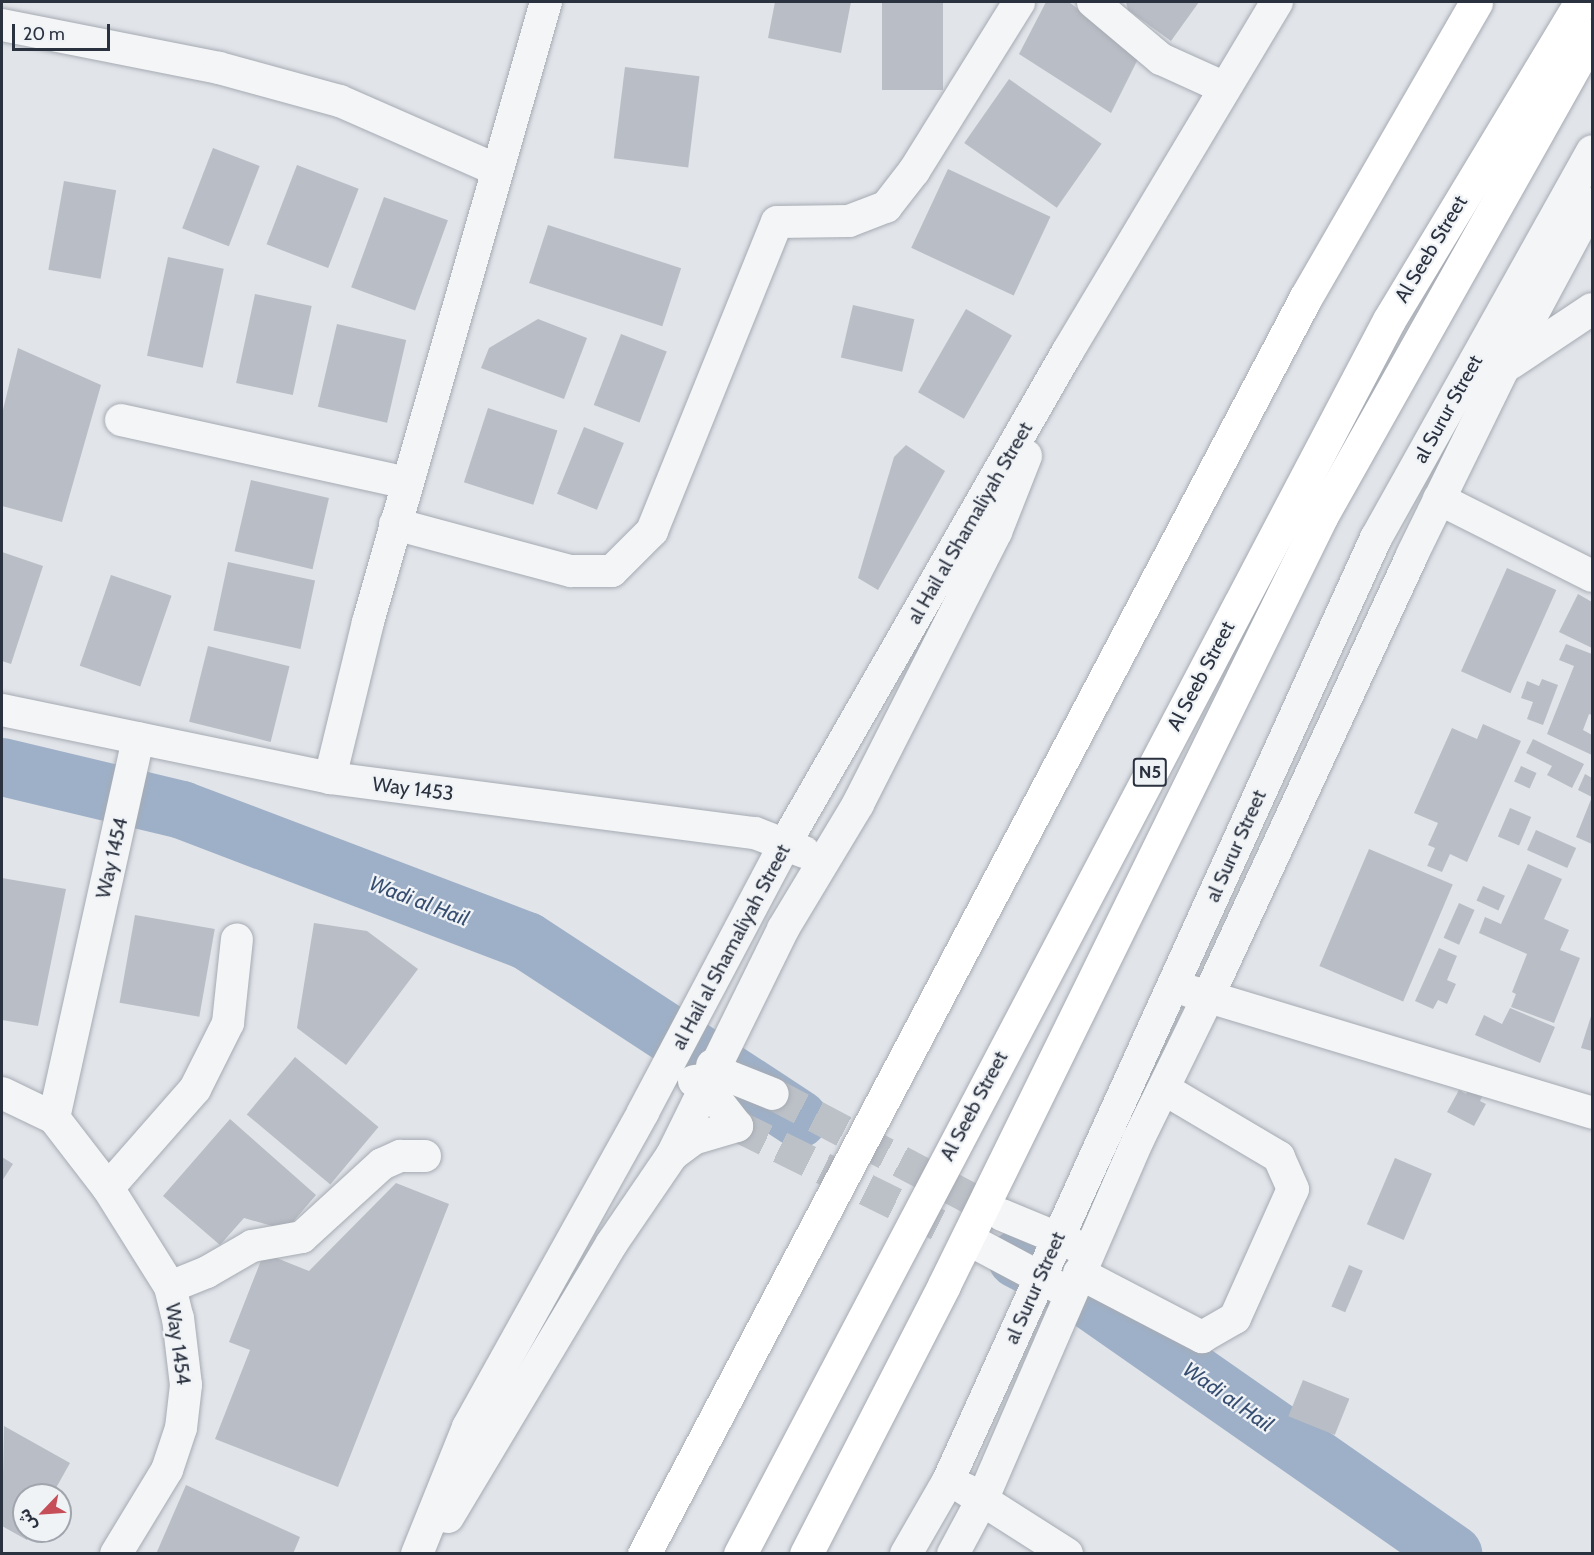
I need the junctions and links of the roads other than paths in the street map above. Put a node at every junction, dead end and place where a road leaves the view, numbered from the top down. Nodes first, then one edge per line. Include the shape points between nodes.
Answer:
1 (546, 2) edge
2 (1019, 2) edge
3 (1094, 2) edge
4 (1277, 2) edge
5 (1476, 2) edge
6 (1581, 2) edge
7 (2, 25) edge
8 (1593, 35) edge
9 (1225, 88) junction
10 (1593, 151) edge
11 (495, 169) junction
12 (1583, 210) edge
13 (1570, 242) edge
14 (1593, 309) edge
15 (1068, 351) junction
16 (1503, 369) junction
17 (121, 420) dead end
18 (407, 483) junction
19 (1439, 500) junction
20 (395, 524) junction
21 (1593, 576) edge
22 (2, 710) edge
23 (138, 738) junction
24 (330, 778) junction
25 (786, 842) junction
26 (823, 862) junction
27 (742, 930) junction
28 (237, 939) dead end
29 (1173, 986) junction
30 (1208, 997) junction
31 (735, 1023) junction
32 (711, 1078) junction
33 (1164, 1089) junction
34 (2, 1093) edge
35 (643, 1112) junction
36 (1593, 1113) edge
37 (54, 1118) junction
38 (672, 1155) junction
39 (425, 1156) dead end
40 (108, 1188) junction
41 (1002, 1215) tunnel mouth
42 (1057, 1238) junction
43 (979, 1245) tunnel mouth
44 (1079, 1272) junction
45 (1040, 1278) junction
46 (170, 1287) junction
47 (948, 1481) junction
48 (984, 1498) junction
49 (116, 1554) edge
50 (417, 1554) edge
51 (425, 1554) edge
52 (644, 1554) edge
53 (740, 1554) edge
54 (806, 1554) edge
55 (906, 1554) edge
56 (953, 1554) edge
57 (1067, 1554) edge

1 - 11 street
2 - 20 street via 914,171 886,207 849,221 777,222 652,531 612,571 571,571
3 - 9 street via 1161,59
4 - 9 street, al Hail al Shamaliyah Street
5 - 52 highway via 1301,307
6 - 53 highway, Al Seeb Street / N5 via 1389,320
7 - 11 street via 219,68 340,101
8 - 54 highway via 1321,517 949,1275
9 - 15 street, al Hail al Shamaliyah Street
10 - 12 street, al Surur Street
11 - 18 street
12 - 13 street, al Surur Street
13 - 16 street, al Surur Street
13 - 29 street, al Surur Street via 1376,538
14 - 16 street via 1541,340
15 - 25 street, al Hail al Shamaliyah Street
15 - 26 street, al Hail al Shamaliyah Street via 996,532 858,804
16 - 19 street, al Surur Street
17 - 18 street
18 - 20 street
19 - 21 street
19 - 30 street, al Surur Street
20 - 24 street
22 - 23 street, Way 1453
23 - 24 street, Way 1453
23 - 37 street, Way 1454
24 - 25 street, Way 1453 via 755,833
25 - 26 street, Way 1453
25 - 27 street, al Hail al Shamaliyah Street
26 - 31 street, al Hail al Shamaliyah Street
27 - 32 street via 714,1040
27 - 35 street, al Hail al Shamaliyah Street
28 - 40 street via 228,1023 195,1089
29 - 30 street
29 - 42 street, al Surur Street
30 - 33 street, al Surur Street
30 - 36 street
31 - 32 street, al Hail al Shamaliyah Street
31 - 32 street via 753,1072 773,1094 728,1076
32 - 35 street via 679,1083
32 - 38 street, al Hail al Shamaliyah Street
32 - 38 street via 717,1100 737,1126 693,1139
33 - 44 street, al Surur Street
33 - 44 street via 1279,1157 1293,1189 1235,1318 1202,1337
34 - 37 street, Way 1454
35 - 50 street, al Hail al Shamaliyah Street via 468,1427
37 - 40 street, Way 1454
38 - 51 street via 612,1243
39 - 46 street via 399,1156 382,1164 302,1237 252,1246 207,1272
40 - 46 street, Way 1454
41 - 42 street
42 - 44 street
42 - 45 street, al Surur Street
43 - 45 street
44 - 45 street
44 - 48 street, al Surur Street
45 - 47 street, al Surur Street
46 - 49 street, Way 1454 via 186,1385 182,1428 167,1470
47 - 48 street
47 - 55 street, al Surur Street
48 - 56 street, al Surur Street
48 - 57 street

